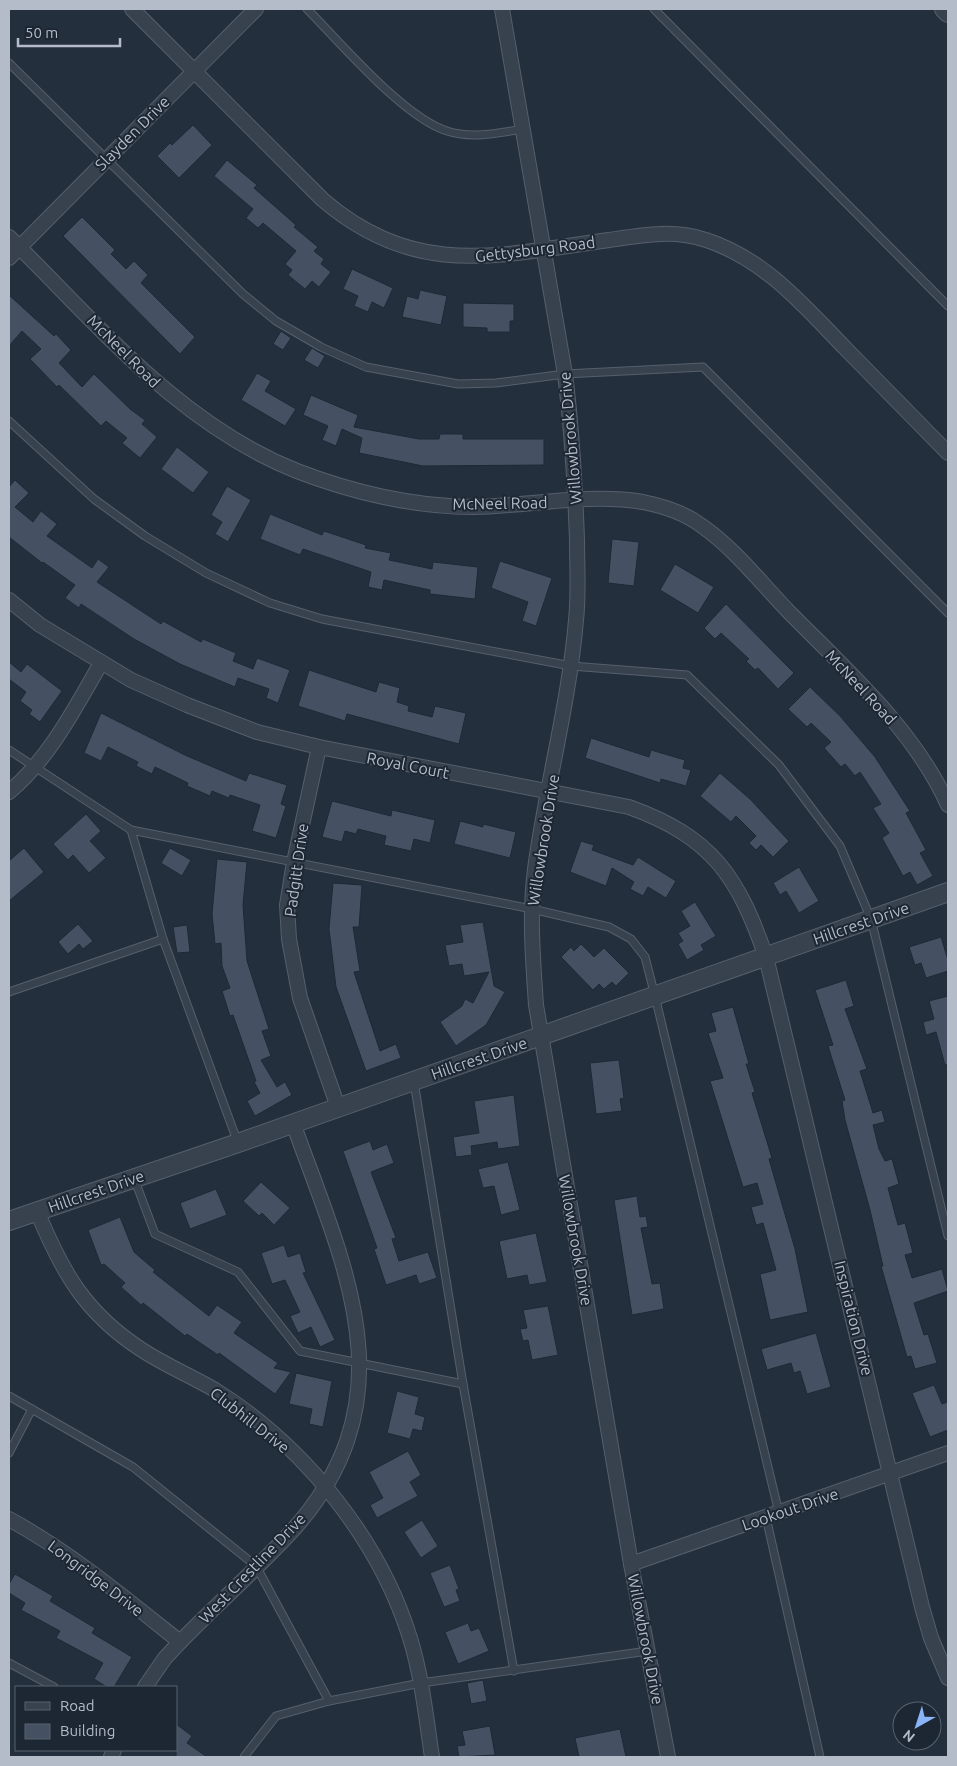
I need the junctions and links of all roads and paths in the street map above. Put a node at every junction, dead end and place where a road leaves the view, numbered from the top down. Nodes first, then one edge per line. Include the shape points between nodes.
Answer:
1 (132, 9) edge
2 (256, 9) edge
3 (307, 9) edge
4 (502, 9) edge
5 (654, 9) edge
6 (944, 9) edge
7 (948, 13) edge
8 (9, 63) edge
9 (194, 71) junction
10 (523, 129) junction
11 (106, 159) junction
12 (9, 237) edge
13 (19, 247) junction
14 (544, 249) junction
15 (9, 258) edge
16 (948, 306) edge
17 (565, 374) junction
18 (9, 421) edge
19 (948, 453) edge
20 (576, 501) junction
21 (9, 600) edge
22 (948, 613) edge
23 (101, 663) junction
24 (571, 666) junction
25 (319, 747) junction
26 (9, 750) edge
27 (34, 767) junction
28 (9, 792) edge
29 (549, 792) junction
30 (948, 805) edge
31 (131, 830) junction
32 (294, 862) junction
33 (948, 892) edge
34 (532, 909) junction
35 (871, 920) junction
36 (163, 939) junction
37 (766, 957) junction
38 (9, 992) edge
39 (655, 996) junction
40 (541, 1036) junction
41 (414, 1081) junction
42 (338, 1108) junction
43 (294, 1123) junction
44 (238, 1143) junction
45 (134, 1178) junction
46 (38, 1211) junction
47 (9, 1221) edge
48 (948, 1236) edge
49 (360, 1363) junction
50 (463, 1384) junction
51 (9, 1396) edge
52 (32, 1409) junction
53 (9, 1453) edge
54 (948, 1453) edge
55 (892, 1474) junction
56 (324, 1488) junction
57 (772, 1515) junction
58 (9, 1519) edge
59 (631, 1564) junction
60 (256, 1566) junction
61 (180, 1642) junction
62 (648, 1651) junction
63 (9, 1664) edge
64 (514, 1671) junction
65 (948, 1678) edge
66 (422, 1684) junction
67 (52, 1686) edge
68 (147, 1686) edge
69 (329, 1701) junction
70 (244, 1757) edge
71 (432, 1757) edge
72 (668, 1757) edge
73 (820, 1757) edge

1 - 9 street, Gettysburg Road
2 - 9 street, Slayden Drive
3 - 10 lane via 404,105 428,123 448,132 469,135
4 - 10 street, Willowbrook Drive
5 - 16 lane
6 - 7 street
8 - 11 lane
9 - 11 street, Slayden Drive
9 - 14 street, Gettysburg Road via 323,200 367,232 396,245 452,257 488,257
10 - 14 street, Willowbrook Drive
11 - 13 street, Slayden Drive
11 - 17 lane via 243,294 276,321 321,347 366,366 458,384 496,383
12 - 13 street, McNeel Road
13 - 15 street, Slayden Drive
13 - 20 street, McNeel Road via 175,400 229,437 295,470 340,486 412,501 471,507
14 - 17 street, Willowbrook Drive
14 - 19 street, Gettysburg Road via 648,234 679,233 722,246 755,263 785,287
17 - 20 street, Willowbrook Drive
17 - 22 lane via 703,367
18 - 24 lane via 94,499 145,536 206,573 270,603 322,619
20 - 24 street, Willowbrook Drive via 577,617
20 - 30 street, McNeel Road via 645,502 675,511 701,525 723,543 885,711 924,762
21 - 23 street, Royal Court via 40,625
23 - 25 street, Royal Court via 139,684 231,723
23 - 27 street via 67,721
24 - 29 street, Willowbrook Drive
24 - 35 lane via 687,675 779,765 810,804 840,846
25 - 29 street, Royal Court
25 - 32 street, Padgitt Drive
26 - 27 lane
27 - 28 street
27 - 31 lane
29 - 34 street, Willowbrook Drive via 535,870
29 - 37 street, Royal Court via 629,807 655,816 690,838 718,863 736,885 751,914
31 - 32 lane
31 - 36 lane
32 - 34 lane
32 - 42 street, Padgitt Drive via 287,905 292,964 300,998
33 - 35 street, Hillcrest Drive
34 - 39 lane via 610,927 631,939 645,957
34 - 40 street, Willowbrook Drive via 536,1005
35 - 37 street, Hillcrest Drive
35 - 48 lane
36 - 38 lane
36 - 44 lane
37 - 39 street, Hillcrest Drive
37 - 55 street, Inspiration Drive
39 - 40 street, Hillcrest Drive
39 - 57 lane
40 - 41 street, Hillcrest Drive
40 - 59 street, Willowbrook Drive
41 - 42 street, Hillcrest Drive
41 - 50 lane
42 - 43 street, Hillcrest Drive
43 - 44 street, Hillcrest Drive
43 - 49 street, West Crestline Drive via 345,1269 358,1328
44 - 45 street, Hillcrest Drive
45 - 46 street, Hillcrest Drive
45 - 49 lane via 156,1234 238,1272 300,1351
46 - 47 street, Hillcrest Drive
46 - 56 street, Clubhill Drive via 69,1279 103,1319 143,1351 216,1391 273,1434
49 - 50 lane
49 - 56 street, West Crestline Drive via 357,1404 349,1435
50 - 64 lane
51 - 52 lane
52 - 53 lane
52 - 60 lane via 133,1467
54 - 55 street, Lookout Drive
55 - 57 street, Lookout Drive
55 - 65 street, Inspiration Drive via 922,1607
56 - 60 street, West Crestline Drive via 293,1530
56 - 66 street, Clubhill Drive via 368,1549 393,1593 410,1638
57 - 59 street, Lookout Drive
57 - 73 lane
58 - 61 street, Longridge Drive via 41,1536 87,1568
59 - 62 street, Willowbrook Drive
60 - 61 street, West Crestline Drive
60 - 69 lane
61 - 68 street, West Crestline Drive
62 - 64 lane
62 - 72 street, Willowbrook Drive
63 - 67 lane
64 - 66 lane
66 - 69 lane
66 - 71 street, Clubhill Drive
69 - 70 lane via 276,1716

